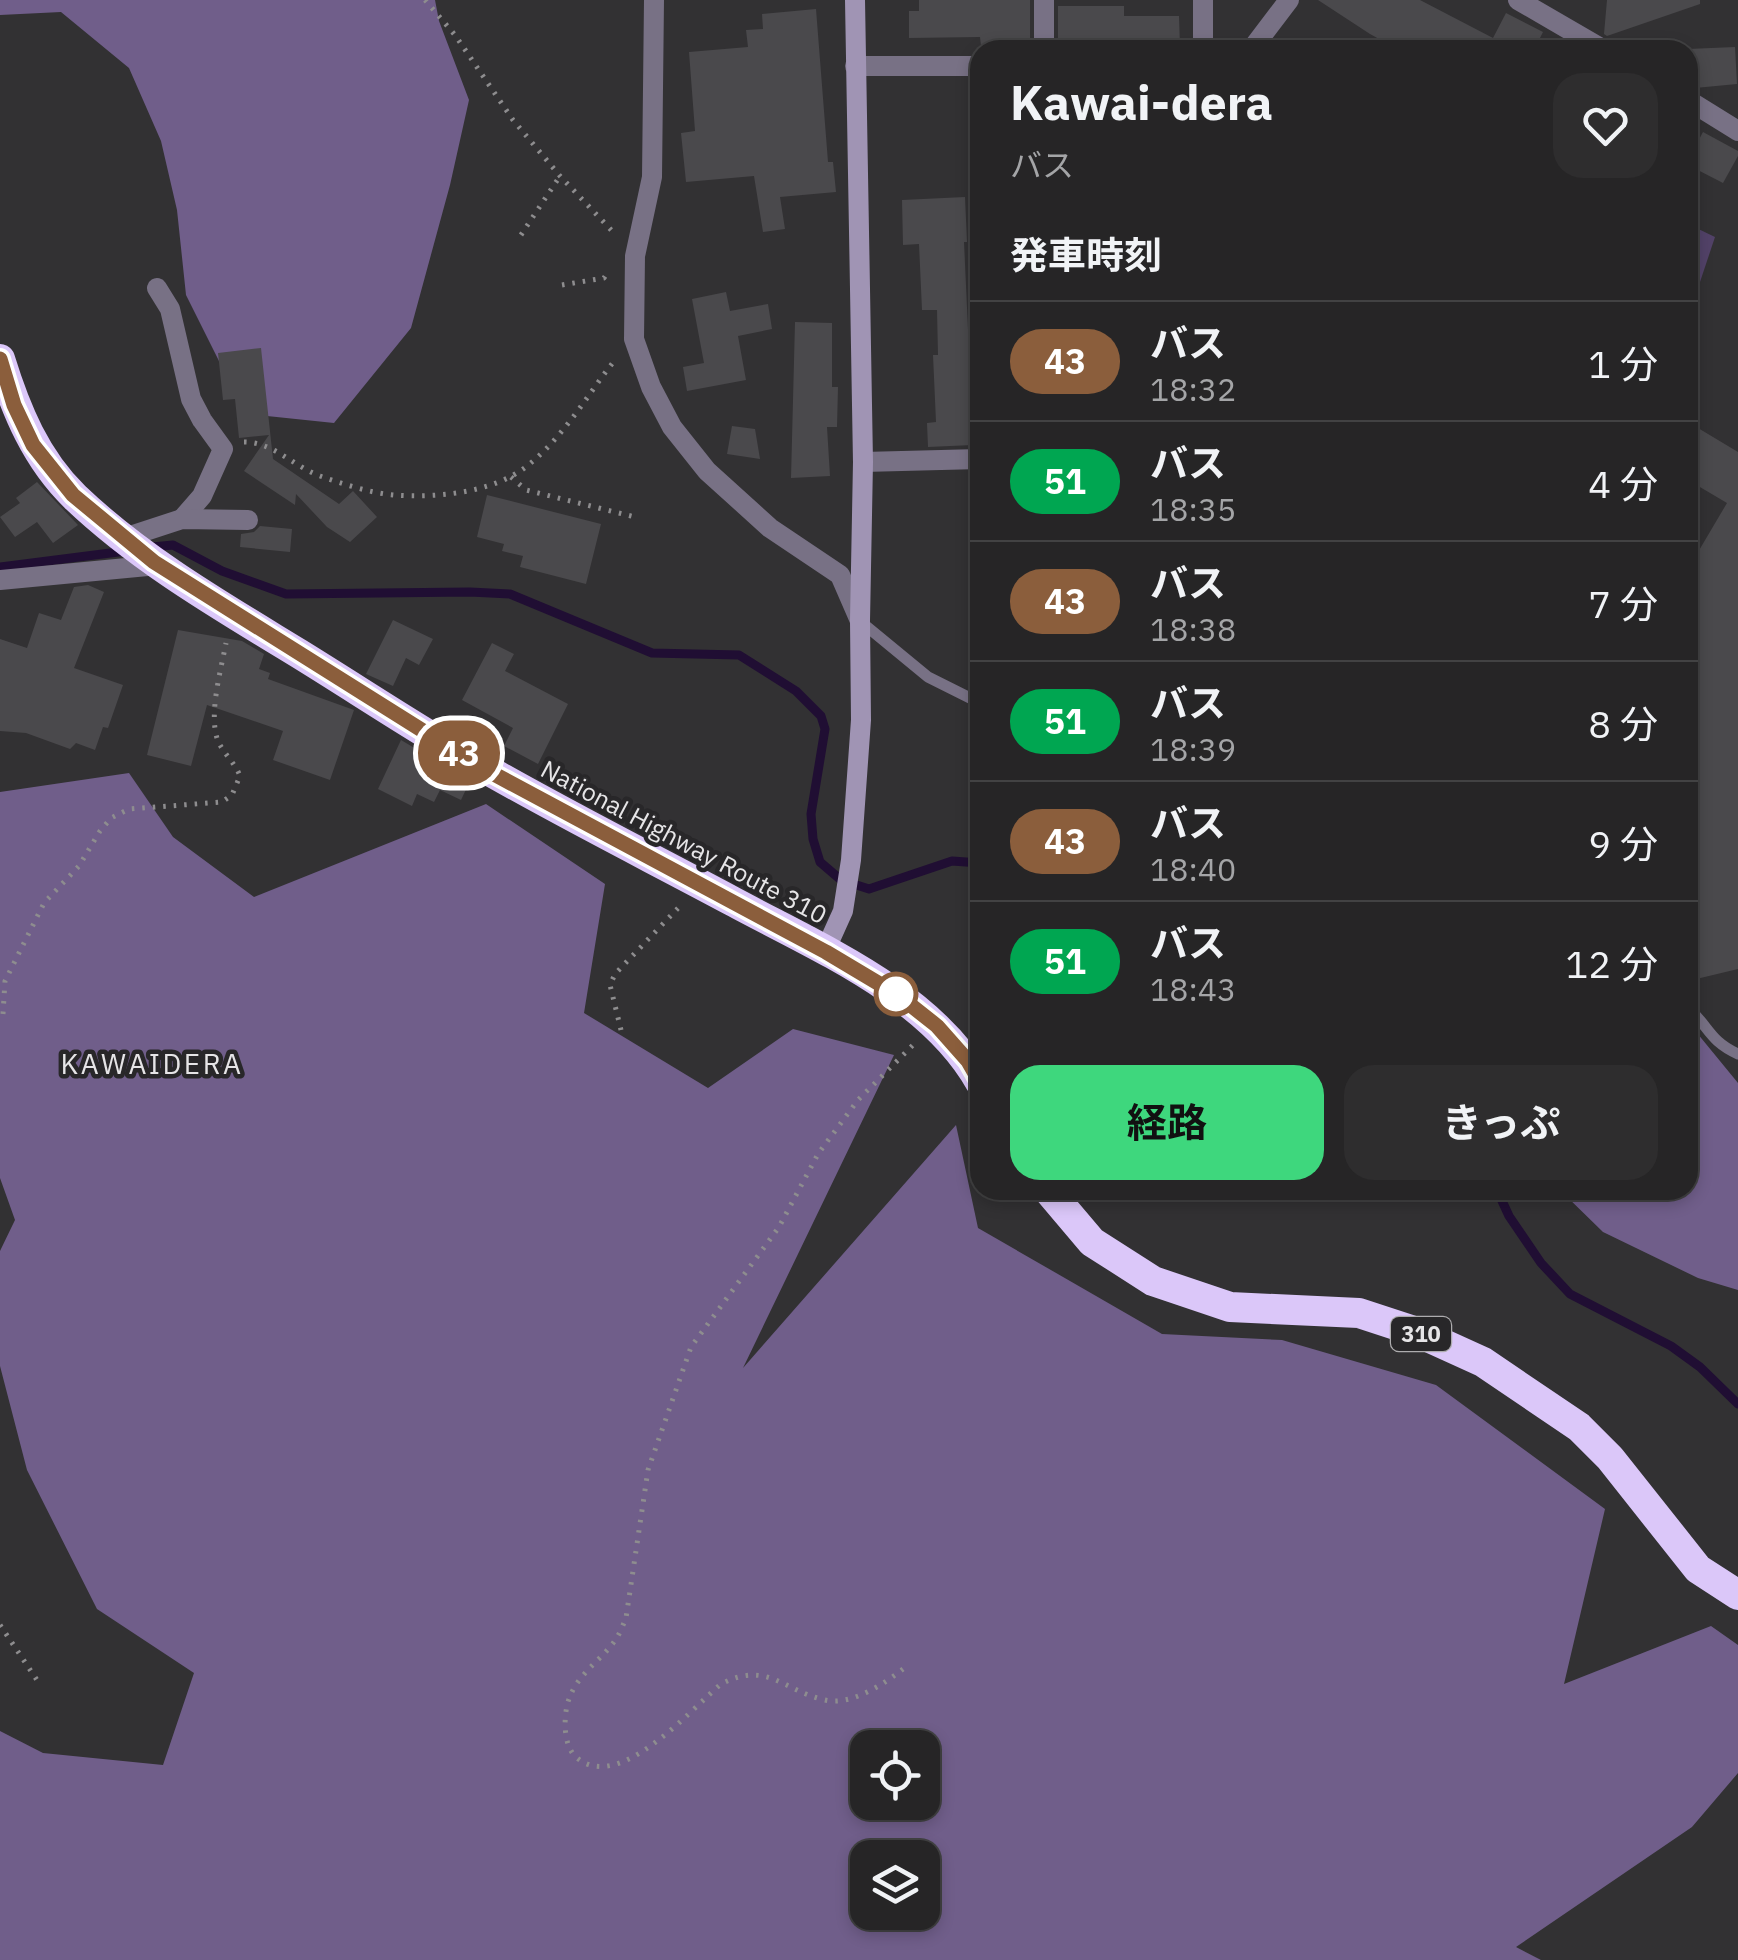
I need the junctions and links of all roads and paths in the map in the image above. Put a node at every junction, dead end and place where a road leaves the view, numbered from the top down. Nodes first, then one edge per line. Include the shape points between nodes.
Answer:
1 (425, 0) edge
2 (654, 0) edge
3 (855, 0) edge
4 (1044, 0) edge
5 (1203, 0) edge
6 (1289, 0) edge
7 (1518, 0) edge
8 (1546, 7) edge
9 (1044, 40) edge
10 (1204, 40) edge
11 (1258, 40) edge
12 (1591, 40) edge
13 (856, 66) junction
14 (970, 66) edge
15 (1698, 106) edge
16 (1738, 131) edge
17 (560, 176) junction
18 (521, 235) dead end
19 (631, 252) junction
20 (562, 285) dead end
21 (157, 288) dead end
22 (634, 339) junction
23 (0, 359) edge
24 (7, 408) edge
25 (223, 449) junction
26 (970, 459) edge
27 (862, 462) junction
28 (511, 477) junction
29 (635, 517) dead end
30 (182, 519) junction
31 (248, 520) dead end
32 (125, 539) junction
33 (156, 563) junction
34 (0, 580) edge
35 (231, 611) junction
36 (860, 620) junction
37 (970, 699) edge
38 (702, 885) junction
39 (826, 952) junction
40 (3, 1014) dead end
41 (1698, 1017) edge
42 (937, 1026) junction
43 (621, 1030) dead end
44 (1738, 1054) edge
45 (970, 1064) edge
46 (1056, 1200) edge
47 (1738, 1596) edge
48 (0, 1625) edge
49 (903, 1669) dead end
50 (37, 1680) dead end

1 - 17 path
2 - 19 street via 652,176
3 - 13 street
4 - 9 street
5 - 10 street
6 - 11 street
7 - 8 street
8 - 12 street
13 - 14 street
13 - 27 street
15 - 16 street
17 - 18 path
17 - 19 path
19 - 20 path via 604,278
19 - 22 street
21 - 25 street via 170,308 191,399
22 - 28 path via 554,439
22 - 36 street via 672,428 708,472 770,528 840,575
23 - 24 highway, National Highway Route 310
24 - 32 highway, National Highway Route 310 via 73,495
25 - 28 path via 257,442 315,474 393,495 482,488
25 - 30 street via 202,496
26 - 27 street
27 - 36 street
28 - 29 path via 526,490
30 - 31 street
30 - 32 street
32 - 33 highway, National Highway Route 310
33 - 34 street
33 - 35 highway, National Highway Route 310
35 - 38 highway, National Highway Route 310 via 479,766
35 - 40 path via 213,720 240,776 232,795 222,802 129,809 111,818 80,866 44,903 5,981
36 - 37 lane via 928,677
36 - 39 street via 851,860
38 - 39 highway, National Highway Route 310
38 - 43 path via 615,974 610,985
39 - 42 highway, National Highway Route 310
41 - 44 lane via 1718,1043
42 - 45 highway, National Highway Route 310
42 - 49 path via 858,1100 818,1154 779,1227 691,1347 648,1470 626,1618 568,1700 565,1737 585,1765 606,1766 638,1755 730,1680 759,1674 827,1701 868,1693
46 - 47 highway, 310 via 1092,1242 1153,1281 1230,1307 1359,1314 1482,1362 1578,1427 1698,1569
48 - 50 path

